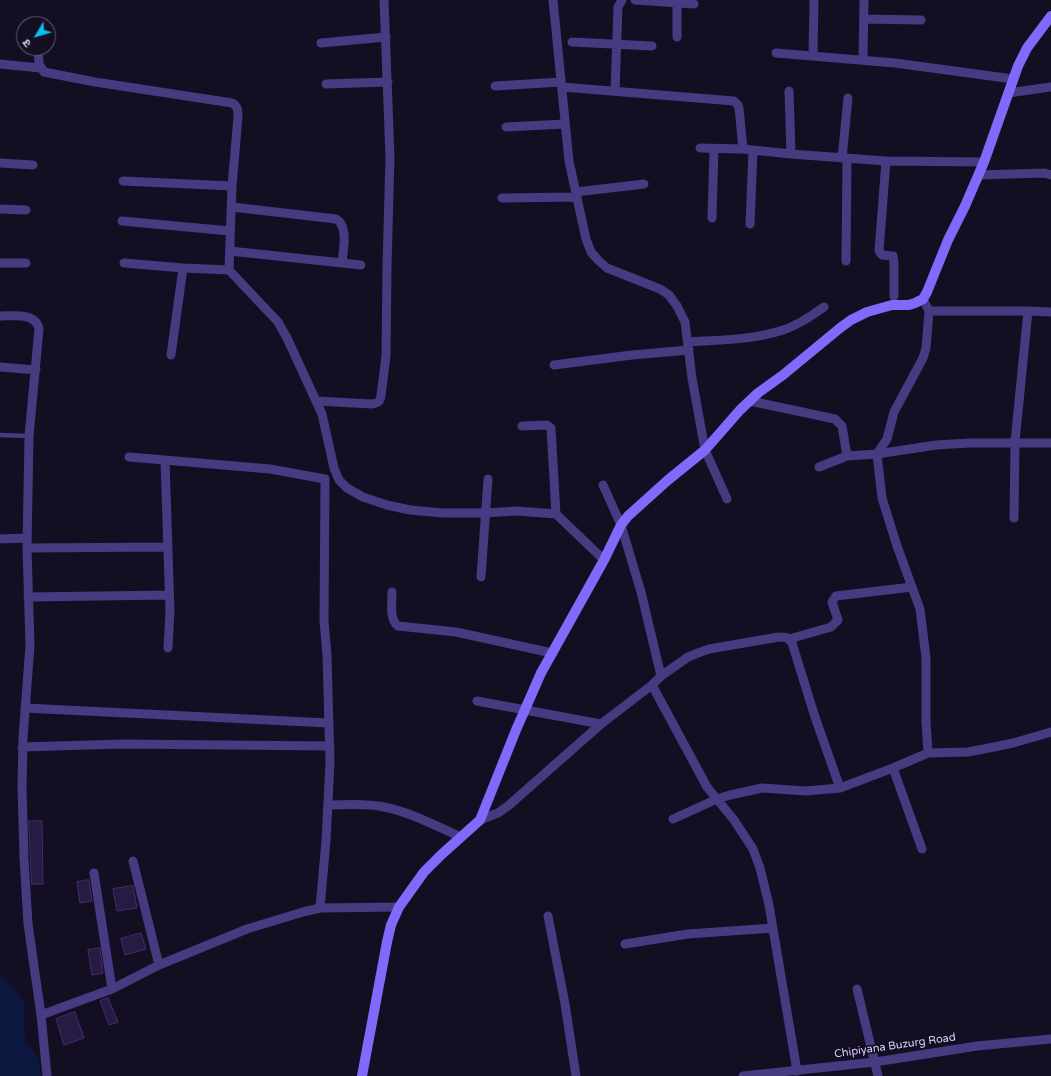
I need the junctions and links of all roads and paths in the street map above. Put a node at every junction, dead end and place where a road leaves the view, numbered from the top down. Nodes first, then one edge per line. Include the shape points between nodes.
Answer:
1 (384, 0) edge
2 (553, 0) edge
3 (622, 0) edge
4 (635, 0) edge
5 (814, 0) edge
6 (864, 0) edge
7 (677, 2) edge
8 (694, 4) dead end
9 (1051, 16) edge
10 (864, 19) junction
11 (921, 20) dead end
12 (386, 37) junction
13 (677, 37) dead end
14 (572, 42) dead end
15 (321, 43) dead end
16 (617, 45) junction
17 (652, 46) dead end
18 (776, 53) dead end
19 (38, 56) edge
20 (812, 56) junction
21 (863, 60) junction
22 (0, 64) edge
23 (40, 68) junction
24 (1013, 79) junction
25 (388, 82) junction
26 (326, 84) dead end
27 (561, 84) junction
28 (495, 86) dead end
29 (1051, 87) edge
30 (615, 91) junction
31 (789, 91) dead end
32 (1008, 92) junction
33 (848, 98) dead end
34 (565, 124) junction
35 (506, 127) dead end
36 (700, 148) dead end
37 (714, 148) junction
38 (743, 149) junction
39 (753, 151) junction
40 (791, 154) junction
41 (845, 158) junction
42 (886, 160) junction
43 (984, 162) junction
44 (0, 163) edge
45 (33, 165) dead end
46 (978, 175) junction
47 (1051, 175) edge
48 (123, 181) dead end
49 (644, 184) dead end
50 (232, 186) junction
51 (576, 195) junction
52 (502, 198) dead end
53 (232, 207) junction
54 (0, 209) edge
55 (26, 210) dead end
56 (712, 218) dead end
57 (122, 221) dead end
58 (750, 224) dead end
59 (230, 231) junction
60 (230, 251) junction
61 (846, 261) dead end
62 (0, 263) edge
63 (26, 263) dead end
64 (124, 263) dead end
65 (342, 263) junction
66 (361, 265) dead end
67 (182, 268) junction
68 (229, 270) junction
69 (894, 296) dead end
70 (923, 299) junction
71 (824, 308) dead end
72 (929, 311) junction
73 (1028, 311) junction
74 (1051, 312) edge
75 (0, 316) edge
76 (688, 346) junction
77 (171, 355) dead end
78 (554, 365) dead end
79 (0, 367) edge
80 (36, 370) junction
81 (316, 401) junction
82 (750, 401) junction
83 (522, 426) dead end
84 (0, 435) edge
85 (30, 436) junction
86 (1015, 442) junction
87 (1051, 443) edge
88 (706, 450) junction
89 (877, 454) junction
90 (847, 456) junction
91 (129, 457) dead end
92 (165, 461) junction
93 (818, 467) dead end
94 (324, 479) junction
95 (488, 479) dead end
96 (339, 480) junction
97 (603, 485) dead end
98 (727, 498) dead end
99 (485, 513) junction
100 (556, 514) junction
101 (1014, 518) dead end
102 (621, 524) junction
103 (27, 538) junction
104 (0, 539) edge
105 (168, 547) junction
106 (27, 548) junction
107 (604, 560) junction
108 (481, 577) dead end
109 (912, 587) junction
110 (392, 592) dead end
111 (169, 595) junction
112 (28, 597) junction
113 (789, 639) junction
114 (168, 648) dead end
115 (552, 653) junction
116 (661, 676) junction
117 (652, 685) junction
118 (476, 701) dead end
119 (25, 708) junction
120 (525, 709) junction
121 (328, 723) junction
122 (601, 724) junction
123 (1051, 732) edge
124 (330, 746) junction
125 (22, 747) junction
126 (928, 753) junction
127 (893, 768) junction
128 (840, 788) junction
129 (718, 799) junction
130 (328, 805) junction
131 (672, 818) dead end
132 (480, 820) junction
133 (461, 837) junction
134 (922, 848) dead end
135 (133, 861) dead end
136 (94, 873) dead end
137 (399, 907) junction
138 (320, 908) junction
139 (548, 916) dead end
140 (773, 928) junction
141 (625, 944) dead end
142 (158, 964) junction
143 (112, 989) junction
144 (857, 989) dead end
145 (41, 1015) junction
146 (1051, 1039) edge
147 (875, 1062) junction
148 (797, 1071) junction
149 (47, 1076) edge
150 (362, 1076) edge
151 (576, 1076) edge
152 (743, 1076) edge
153 (878, 1076) edge

1 - 12 street
2 - 27 street
3 - 16 street via 618,7
4 - 7 street
5 - 20 street
6 - 10 street
7 - 8 street
7 - 13 street
9 - 24 street via 1027,48
10 - 11 street
10 - 21 street
12 - 15 street
12 - 25 street
14 - 16 street
16 - 17 street
16 - 30 street
18 - 20 street
19 - 23 street
20 - 21 street
21 - 24 street
22 - 23 street
23 - 50 street via 44,72 65,77 232,103 238,110 238,117
24 - 32 street
25 - 26 street
25 - 81 street via 390,157 386,356 382,396 377,403 372,404
27 - 28 street
27 - 30 street
27 - 34 street
29 - 32 street
30 - 38 street via 734,101 739,108
31 - 40 street
32 - 43 street
33 - 41 street
34 - 35 street
34 - 51 street
36 - 37 street
37 - 38 street
37 - 56 street
38 - 39 street
39 - 40 street
39 - 58 street
40 - 41 street
41 - 42 street
41 - 61 street
42 - 43 street
42 - 69 street via 879,251 882,255 893,256
43 - 46 street
44 - 45 street
46 - 47 street
46 - 70 street
48 - 50 street
49 - 51 street
50 - 53 street
51 - 52 street
51 - 76 street via 586,240 592,252 606,268 669,295 685,322
53 - 59 street
53 - 65 street via 336,219 343,225 344,230
54 - 55 street
57 - 59 street
59 - 60 street
60 - 65 street
60 - 68 street
62 - 63 street
64 - 67 street
65 - 66 street
67 - 68 street
67 - 77 street
68 - 81 street via 278,322
70 - 72 street
70 - 82 street via 909,305 892,305 855,317
71 - 76 street via 796,324 775,332
72 - 73 street
72 - 89 street via 923,358 894,412 887,439
73 - 74 street
73 - 86 street
75 - 80 street via 23,316 38,324
76 - 78 street
76 - 88 street
79 - 80 street
80 - 85 street
81 - 96 street via 322,414
82 - 88 street
82 - 90 street via 835,419 842,426
83 - 100 street via 547,425 551,428
84 - 85 lane
85 - 103 street
86 - 87 street
86 - 89 street via 947,444
86 - 101 street
88 - 98 street
88 - 102 street via 668,480
89 - 90 street
89 - 109 street via 882,498
90 - 93 street
91 - 92 street
92 - 94 street via 270,469
92 - 105 street
94 - 96 street
94 - 121 street via 324,621
95 - 99 street
96 - 99 street via 363,497 410,510
97 - 102 street
99 - 100 street via 516,511
99 - 108 street
100 - 107 street
102 - 107 street
102 - 116 street via 641,592
103 - 104 street
103 - 106 street
105 - 106 street
105 - 111 street
106 - 112 street
107 - 115 street
109 - 113 street via 836,596 832,602 838,620 834,625
109 - 126 street via 920,609 926,658
110 - 115 street via 392,617 398,626 456,632
111 - 112 street
111 - 114 street
112 - 119 street via 30,645
113 - 116 street via 780,637 710,649 688,657
113 - 128 street
115 - 120 street
116 - 117 street
117 - 122 street
117 - 129 street via 707,787
118 - 120 street
119 - 121 street
119 - 125 street
120 - 122 street
120 - 132 street
121 - 124 street
122 - 132 street via 508,806
123 - 126 street via 968,752
124 - 125 street via 123,744
124 - 130 street
125 - 145 street via 28,924
126 - 127 street
127 - 128 street
127 - 134 street
128 - 129 street via 806,791 762,788
129 - 131 street
129 - 140 street via 753,849 762,875
130 - 133 street via 385,807
130 - 138 street
132 - 133 street
133 - 137 street via 424,872
135 - 142 street
136 - 143 street
137 - 138 street
137 - 150 street via 386,942
138 - 142 street via 247,929
139 - 151 street
140 - 141 street via 688,934
140 - 148 street
142 - 143 street
143 - 145 street
144 - 147 street
145 - 149 street
146 - 147 street, Chipiyana Buzurg Road via 977,1046
147 - 148 street, Chipiyana Buzurg Road
147 - 153 street
148 - 152 street, Chipiyana Buzurg Road

